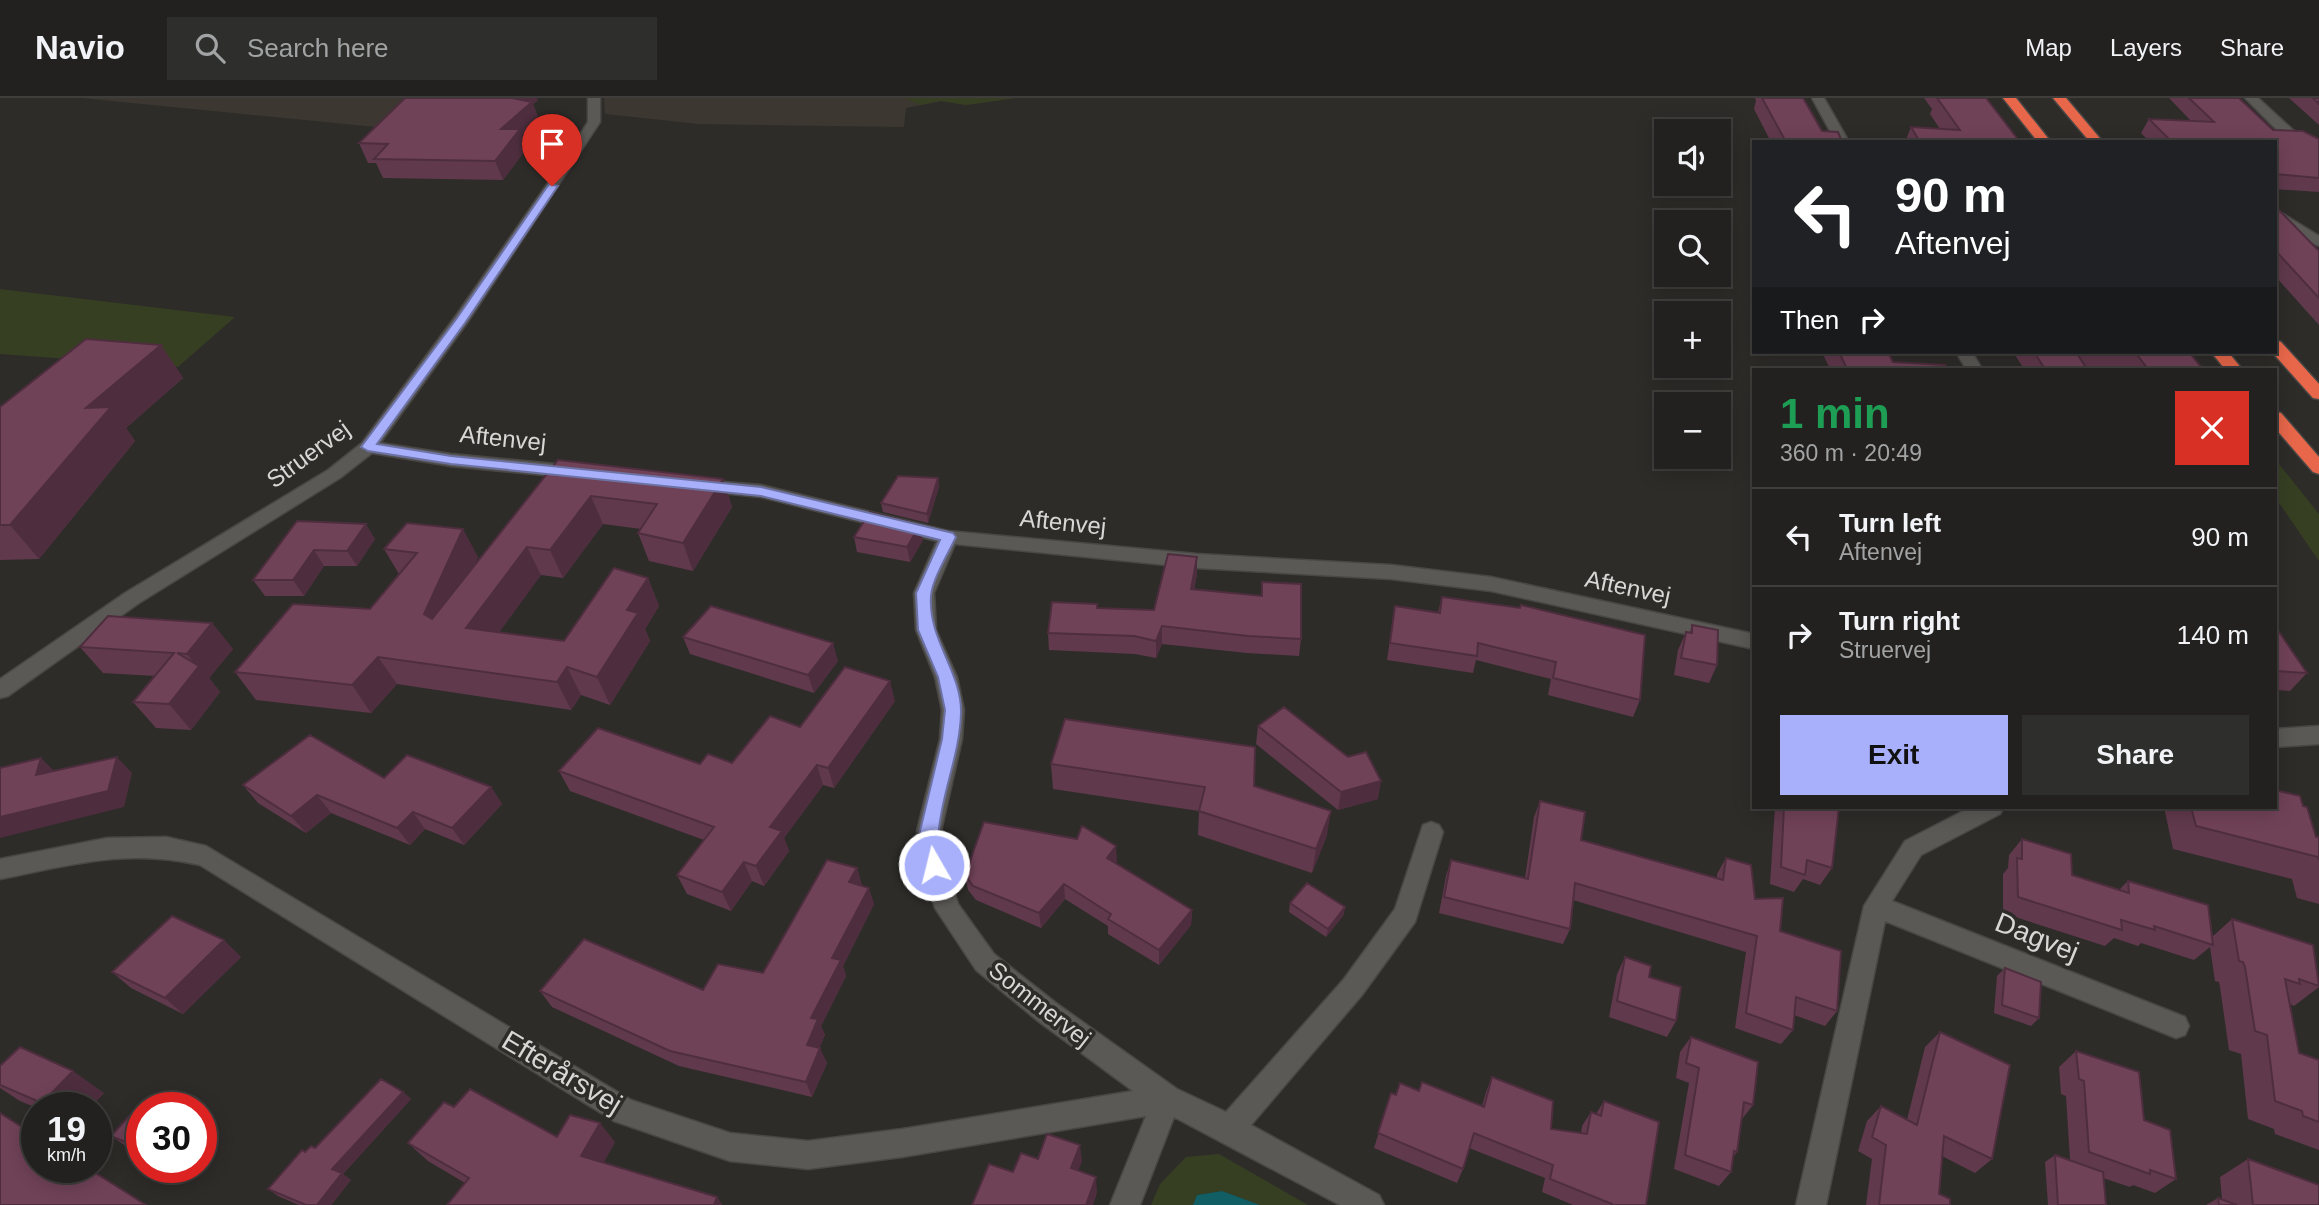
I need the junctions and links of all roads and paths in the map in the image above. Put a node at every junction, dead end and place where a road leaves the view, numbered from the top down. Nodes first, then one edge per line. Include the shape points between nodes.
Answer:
1 (594, 98) edge
2 (1818, 98) edge
3 (2009, 98) edge
4 (2059, 98) edge
5 (2251, 98) edge
6 (1842, 140) edge
7 (2043, 140) edge
8 (2095, 140) edge
9 (2319, 151) edge
10 (2277, 215) edge
11 (2319, 242) edge
12 (2277, 347) edge
13 (2221, 354) edge
14 (2233, 368) edge
15 (2319, 394) edge
16 (2277, 419) edge
17 (368, 447) junction
18 (2319, 468) edge
19 (601, 475) edge
20 (678, 484) edge
21 (948, 537) junction
22 (1752, 642) edge
23 (0, 690) edge
24 (2319, 735) edge
25 (2277, 738) edge
26 (1988, 809) edge
27 (1431, 832) dead end
28 (0, 869) edge
29 (1876, 906) junction
30 (2176, 1026) dead end
31 (1167, 1099) junction
32 (1230, 1129) junction
33 (1125, 1205) edge
34 (1369, 1205) edge
35 (1811, 1205) edge

1 - 17 street, Struervej via 594,122 564,170
2 - 6 street
3 - 7 highway
4 - 8 highway
5 - 9 street via 2288,133
10 - 11 street
12 - 15 highway
13 - 14 highway
16 - 18 highway
17 - 19 street, Aftenvej
17 - 23 street, Struervej via 334,474 132,598
20 - 21 street, Aftenvej via 761,491
21 - 22 street, Aftenvej via 1491,584
21 - 31 street, Sommervej via 924,593 926,630 946,677 953,710 951,739 929,831 947,908 985,962
24 - 25 street
26 - 29 street via 1913,848
27 - 32 street via 1406,914 1353,987
28 - 31 street, Efterårsvej via 107,848 166,847 206,856 624,1111 730,1147 808,1155
29 - 30 street, Dagvej
29 - 35 street
31 - 32 street, Sommervej
31 - 33 street
32 - 34 street, Sommervej

